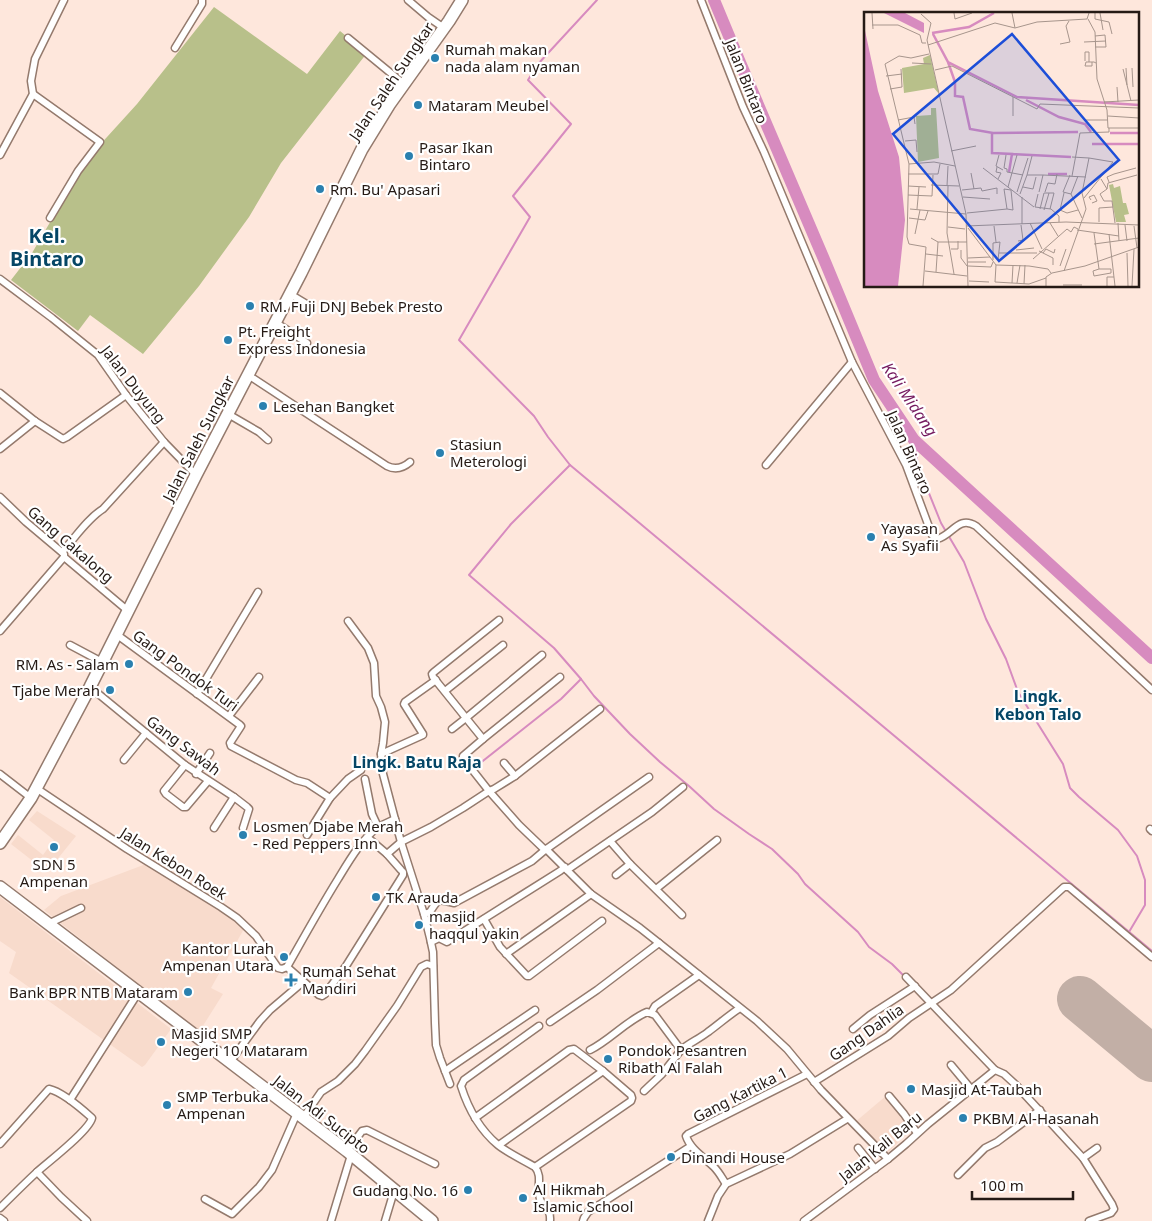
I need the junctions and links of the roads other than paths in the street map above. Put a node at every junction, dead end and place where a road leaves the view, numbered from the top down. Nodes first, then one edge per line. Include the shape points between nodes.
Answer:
1 (64, 0) edge
2 (202, 0) edge
3 (408, 0) edge
4 (462, 0) edge
5 (701, 0) edge
6 (444, 28) junction
7 (348, 38) dead end
8 (175, 48) dead end
9 (404, 84) junction
10 (33, 94) junction
11 (0, 155) edge
12 (50, 218) dead end
13 (0, 279) edge
14 (290, 294) junction
15 (310, 306) dead end
16 (275, 322) junction
17 (307, 343) dead end
18 (852, 362) junction
19 (248, 375) junction
20 (0, 393) edge
21 (126, 395) junction
22 (228, 414) junction
23 (34, 421) junction
24 (268, 440) dead end
25 (164, 442) junction
26 (0, 449) edge
27 (410, 462) dead end
28 (766, 465) dead end
29 (196, 475) junction
30 (0, 497) edge
31 (63, 554) junction
32 (258, 592) dead end
33 (127, 610) junction
34 (499, 620) dead end
35 (348, 621) dead end
36 (0, 631) edge
37 (116, 634) junction
38 (70, 645) dead end
39 (503, 645) dead end
40 (542, 655) dead end
41 (102, 662) junction
42 (259, 677) dead end
43 (560, 677) dead end
44 (436, 680) junction
45 (90, 686) junction
46 (1152, 690) edge
47 (445, 691) junction
48 (197, 694) junction
49 (600, 709) dead end
50 (229, 716) junction
51 (466, 718) junction
52 (452, 729) dead end
53 (146, 733) junction
54 (483, 739) junction
55 (210, 753) dead end
56 (381, 754) junction
57 (124, 760) dead end
58 (504, 763) dead end
59 (185, 765) junction
60 (361, 770) dead end
61 (0, 774) edge
62 (196, 774) junction
63 (515, 776) junction
64 (649, 777) dead end
65 (366, 779) dead end
66 (208, 781) junction
67 (683, 787) dead end
68 (491, 790) junction
69 (34, 793) junction
70 (234, 797) junction
71 (330, 798) junction
72 (395, 819) junction
73 (378, 827) junction
74 (214, 828) dead end
75 (243, 828) dead end
76 (307, 835) dead end
77 (367, 837) junction
78 (717, 840) dead end
79 (401, 842) junction
80 (610, 842) junction
81 (0, 844) edge
82 (546, 849) junction
83 (387, 854) junction
84 (630, 864) junction
85 (566, 869) junction
86 (616, 875) dead end
87 (0, 888) edge
88 (656, 890) junction
89 (591, 894) junction
90 (81, 908) dead end
91 (424, 914) junction
92 (682, 915) dead end
93 (484, 919) junction
94 (602, 921) dead end
95 (48, 924) junction
96 (431, 942) junction
97 (659, 943) junction
98 (506, 954) junction
99 (1152, 957) edge
100 (433, 966) junction
101 (287, 967) junction
102 (699, 975) junction
103 (906, 977) dead end
104 (303, 982) junction
105 (915, 986) junction
106 (138, 993) junction
107 (932, 1002) junction
108 (740, 1008) junction
109 (534, 1010) dead end
110 (651, 1013) junction
111 (550, 1022) dead end
112 (539, 1026) dead end
113 (853, 1029) dead end
114 (590, 1050) dead end
115 (681, 1050) junction
116 (230, 1062) junction
117 (950, 1065) dead end
118 (995, 1070) junction
119 (445, 1071) junction
120 (603, 1071) junction
121 (807, 1074) junction
122 (814, 1082) junction
123 (450, 1084) dead end
124 (971, 1089) junction
125 (644, 1091) dead end
126 (889, 1096) dead end
127 (70, 1100) junction
128 (1040, 1110) junction
129 (300, 1116) junction
130 (476, 1118) junction
131 (848, 1119) junction
132 (917, 1133) junction
133 (0, 1144) edge
134 (499, 1145) junction
135 (692, 1146) junction
136 (858, 1148) dead end
137 (1097, 1148) dead end
138 (349, 1153) junction
139 (1083, 1158) junction
140 (888, 1159) junction
141 (435, 1164) dead end
142 (534, 1166) junction
143 (875, 1169) junction
144 (37, 1172) junction
145 (958, 1175) dead end
146 (726, 1184) junction
147 (394, 1190) junction
148 (205, 1198) dead end
149 (0, 1208) edge
150 (0, 1218) edge
151 (427, 1219) edge
152 (4, 1221) edge
153 (87, 1221) edge
154 (331, 1221) edge
155 (385, 1221) edge
156 (550, 1221) edge
157 (583, 1221) edge
158 (708, 1221) edge
159 (804, 1221) edge
160 (1089, 1221) edge

1 - 10 street via 35,59 31,81
2 - 8 street
3 - 6 street
4 - 6 highway, Jalan Saleh Sungkar
5 - 18 street, Jalan Bintaro via 743,108
6 - 9 highway, Jalan Saleh Sungkar
7 - 9 street
9 - 14 highway, Jalan Saleh Sungkar via 362,149
10 - 11 street
10 - 12 street via 100,142
13 - 21 street, Jalan Duyung via 98,354
14 - 15 street
14 - 16 highway, Jalan Saleh Sungkar
16 - 17 street
16 - 19 highway, Jalan Saleh Sungkar
18 - 28 street
18 - 46 street, Jalan Bintaro via 906,465 932,535 937,539 945,536 965,522 976,526
19 - 22 highway, Jalan Saleh Sungkar
19 - 27 street via 387,466 400,468
20 - 23 street
21 - 23 street via 62,439
21 - 25 street, Jalan Duyung
22 - 24 street
22 - 29 highway, Jalan Saleh Sungkar
23 - 26 street
25 - 29 street, Jalan Duyung
25 - 31 street
29 - 33 highway, Jalan Saleh Sungkar
30 - 31 street, Gang Cakalong
31 - 33 street, Gang Cakalong
31 - 36 street
32 - 48 street
33 - 37 highway, Jalan Saleh Sungkar
34 - 44 street via 434,672
35 - 56 street via 368,648 374,663 376,696 384,722
37 - 41 highway, Jalan Saleh Sungkar
37 - 48 street, Gang Pondok Turi
38 - 41 street
39 - 47 street
40 - 51 street
41 - 45 highway, Jalan Saleh Sungkar
42 - 50 street
43 - 54 street
44 - 47 street
44 - 56 street via 404,704 423,735
45 - 53 street, Gang Sawah
45 - 69 highway, Jalan Saleh Sungkar
47 - 51 street
48 - 50 street, Gang Pondok Turi
49 - 63 street
50 - 71 street, Gang Pondok Turi via 241,726 230,746 308,783
51 - 52 street
51 - 54 street
53 - 57 street
53 - 59 street, Gang Sawah
54 - 68 street via 463,758
55 - 62 street
56 - 72 street via 382,774
58 - 63 street
59 - 62 street, Gang Sawah
59 - 66 street via 164,791 183,807
60 - 71 street
61 - 69 street
62 - 66 street, Gang Sawah
63 - 68 street
64 - 82 street
65 - 73 street via 372,814
66 - 70 street, Gang Sawah
67 - 80 street
68 - 79 street
68 - 82 street via 518,825
69 - 81 highway, Jalan Saleh Sungkar
69 - 101 street, Jalan Kebon Roek via 229,912 256,936 278,968
70 - 74 street
70 - 75 street, Gang Sawah via 249,809
71 - 76 street
72 - 73 street
72 - 79 street
73 - 77 street
77 - 83 street
77 - 101 street via 338,878
78 - 88 street
79 - 83 street
79 - 91 street
80 - 84 street
80 - 85 street
82 - 85 street
82 - 91 street via 532,861 454,903 441,900
83 - 104 street via 404,875 346,966 322,996
84 - 86 street
84 - 88 street
85 - 89 street
85 - 93 street
87 - 95 highway, Jalan Adi Sucipto
88 - 92 street
89 - 97 street
89 - 98 street
90 - 95 street
91 - 96 street
93 - 96 street via 447,942 439,938
93 - 98 street
94 - 98 street via 529,976
95 - 106 highway, Jalan Adi Sucipto
96 - 100 street
97 - 102 street
97 - 111 street
99 - 107 street, Gang Dahlia via 1067,886 951,990
100 - 119 street via 436,1045
100 - 129 street via 426,964 420,968 355,1064 321,1092
101 - 104 street
102 - 108 street
102 - 110 street via 655,1006
103 - 105 street
104 - 116 street via 270,1010
105 - 107 street
105 - 113 street
106 - 116 highway, Jalan Adi Sucipto
106 - 127 street
107 - 118 street
107 - 122 street, Gang Dahlia via 888,1036
108 - 115 street
108 - 121 street via 788,1049
109 - 119 street
110 - 114 street via 645,1013
110 - 115 street
112 - 130 street via 462,1082
115 - 125 street
116 - 129 highway, Jalan Adi Sucipto
117 - 124 street
118 - 124 street, Jalan Kali Baru
118 - 128 street via 1004,1074
119 - 123 street
120 - 130 street via 578,1052 569,1050
120 - 134 street
120 - 142 street via 631,1095 630,1101
121 - 122 street
121 - 135 street, Gang Kartika 1 via 688,1134 686,1139
122 - 131 street
124 - 132 street, Jalan Kali Baru
126 - 132 street
127 - 133 street via 50,1089
127 - 144 street via 92,1117 92,1121
128 - 139 street
128 - 145 street via 985,1148
129 - 138 highway, Jalan Adi Sucipto
129 - 148 street via 272,1170 232,1214
130 - 134 street
131 - 140 street
131 - 146 street via 790,1154
132 - 140 street, Jalan Kali Baru
134 - 142 street
135 - 146 street
135 - 157 street via 588,1212
136 - 143 street
137 - 139 street
138 - 141 street via 362,1131 367,1130
138 - 147 highway, Jalan Adi Sucipto
138 - 154 street
139 - 160 street via 1114,1209
140 - 143 street, Jalan Kali Baru
142 - 156 street via 540,1176 540,1198 550,1214
143 - 159 street, Jalan Kali Baru
144 - 149 street
144 - 153 street
146 - 158 street
147 - 151 highway, Jalan Adi Sucipto
147 - 155 street
150 - 152 street

